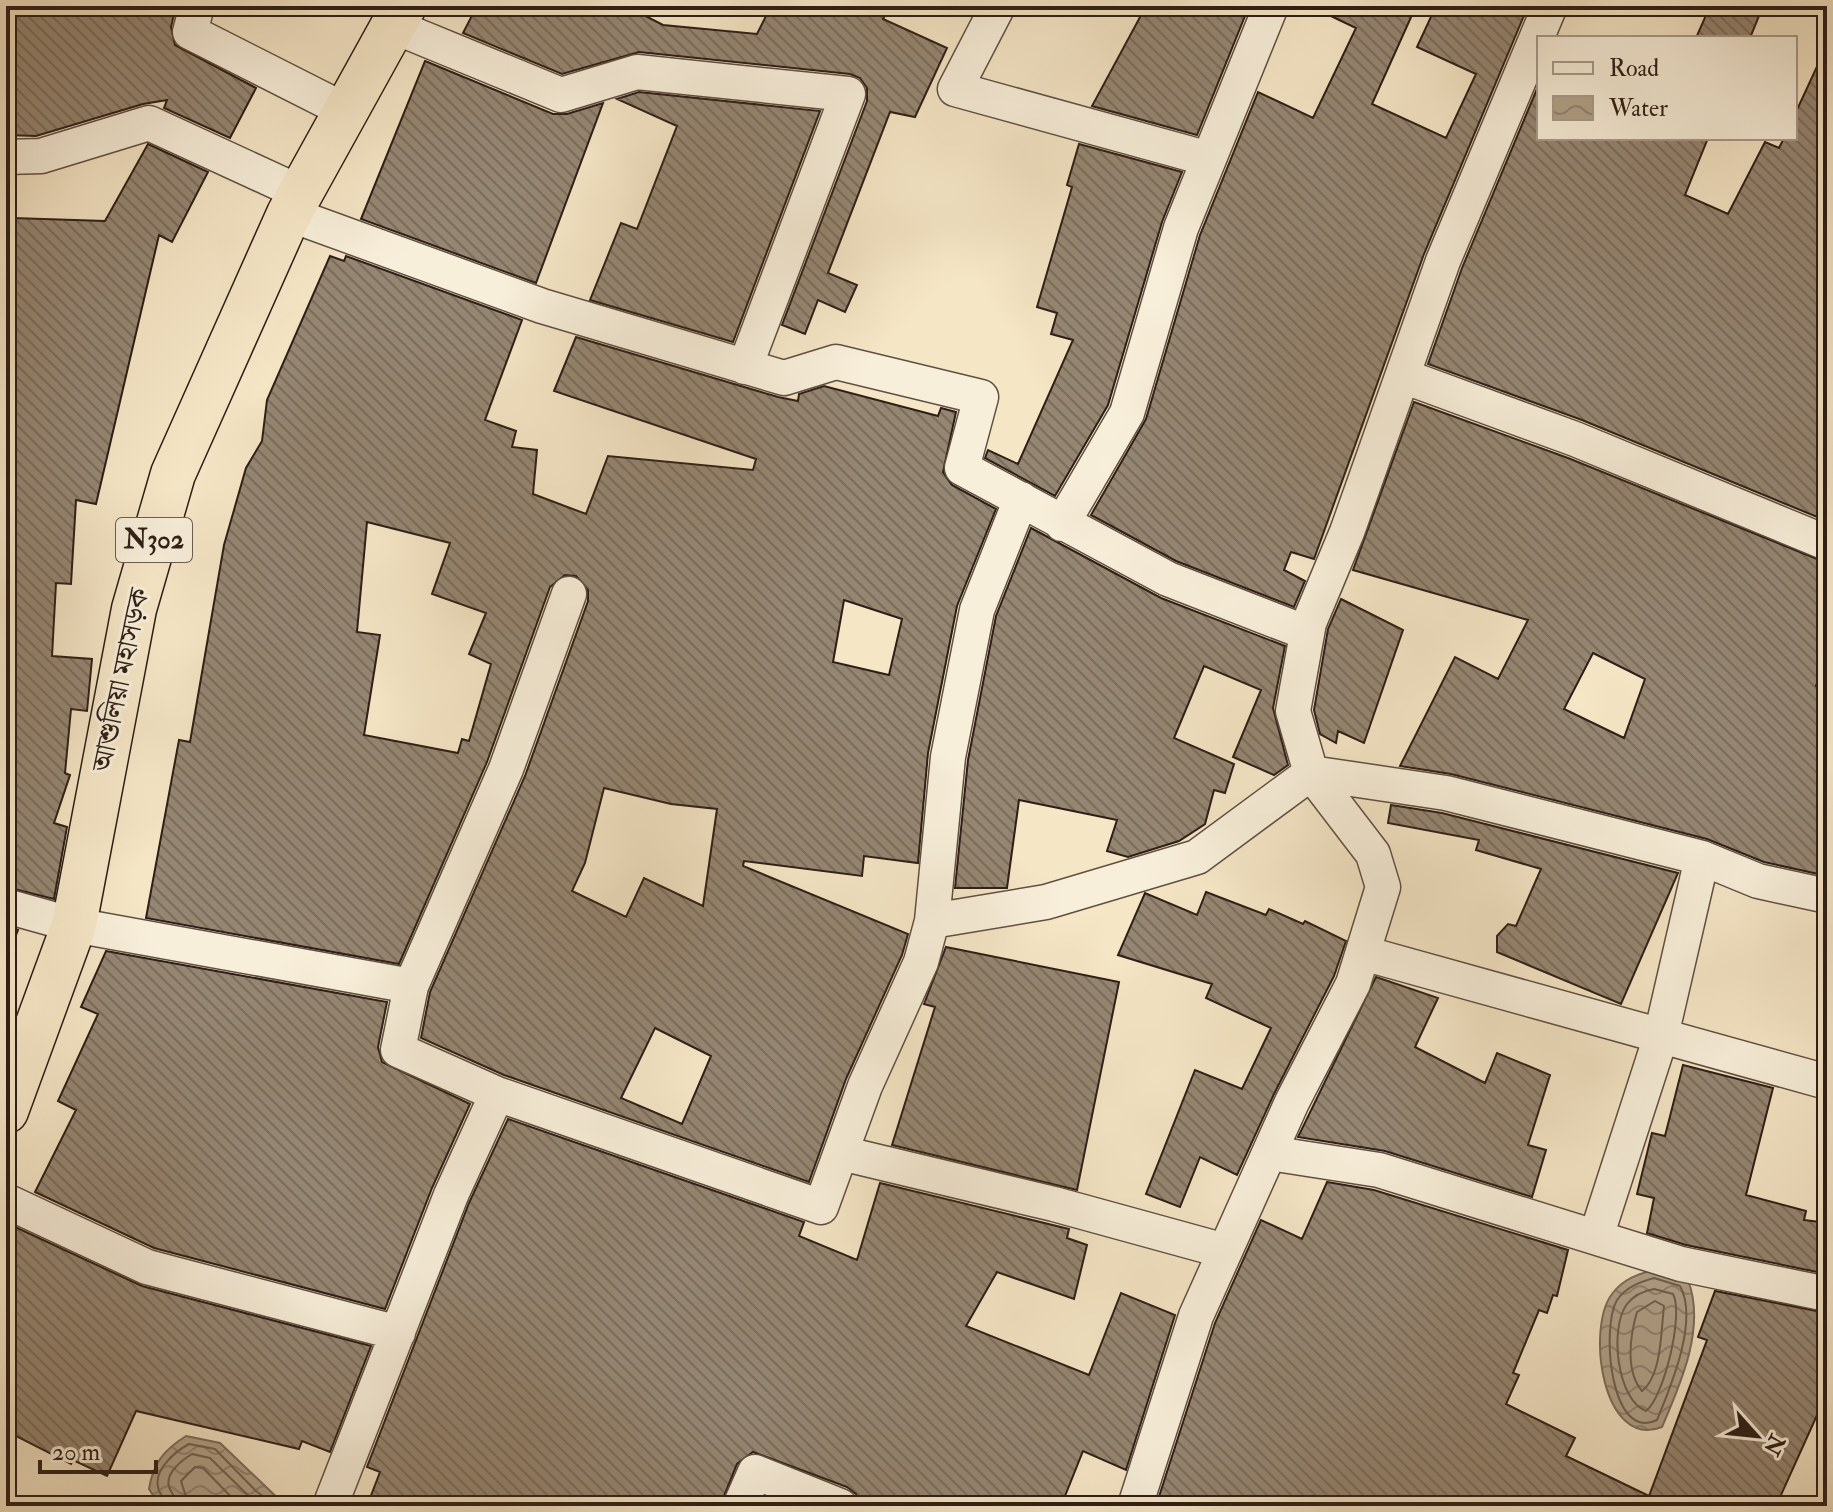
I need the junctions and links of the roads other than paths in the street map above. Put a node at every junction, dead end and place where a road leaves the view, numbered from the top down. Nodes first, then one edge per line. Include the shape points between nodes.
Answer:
1 (197, 6) edge
2 (998, 6) edge
3 (1271, 6) edge
4 (1550, 6) edge
5 (399, 16) edge
6 (1537, 36) edge
7 (1537, 37) edge
8 (346, 111) junction
9 (6, 157) edge
10 (1209, 159) junction
11 (295, 204) junction
12 (745, 367) junction
13 (1403, 376) junction
14 (1021, 499) junction
15 (1062, 524) junction
16 (1827, 543) edge
17 (569, 594) dead end
18 (1307, 633) junction
19 (1311, 773) junction
20 (1702, 858) junction
21 (1827, 896) edge
22 (6, 906) edge
23 (932, 921) junction
24 (74, 925) junction
25 (1363, 953) junction
26 (411, 986) junction
27 (1661, 1036) junction
28 (1827, 1082) edge
29 (497, 1094) junction
30 (6, 1111) edge
31 (841, 1153) junction
32 (1269, 1153) junction
33 (6, 1201) edge
34 (1596, 1237) junction
35 (1225, 1251) junction
36 (1827, 1294) edge
37 (398, 1333) junction
38 (330, 1506) edge
39 (740, 1506) edge
40 (840, 1506) edge
41 (1135, 1506) edge

1 - 8 street via 190,32
2 - 10 street via 955,89
3 - 10 street
4 - 6 street
5 - 8 highway, আশুলিয়া মহাসড়ক / N302
5 - 12 street via 561,95 637,72 848,94
7 - 13 street via 1443,261
8 - 11 highway, আশুলিয়া মহাসড়ক / N302
9 - 11 street via 41,156 149,123
10 - 15 street via 1181,228 1127,413
11 - 12 street via 542,306
11 - 24 highway, আশুলিয়া মহাসড়ক / N302 via 173,474 134,609
12 - 14 street via 784,378 836,362 981,397 962,468
13 - 16 street via 1575,439
13 - 18 street
14 - 15 street
14 - 23 street via 977,610 948,757
15 - 18 street via 1168,579
17 - 26 street via 506,769
18 - 19 street via 1293,711
19 - 20 street via 1446,793
19 - 23 street via 1197,857 1046,902
19 - 25 street via 1373,854 1383,887
20 - 21 street via 1758,881
20 - 27 street
22 - 24 street
23 - 31 street via 921,962
24 - 26 street
24 - 30 highway, আশুলিয়া মহাসড়ক / N302
25 - 27 street
25 - 32 street via 1353,984
26 - 29 street via 398,1050
27 - 28 street
27 - 34 street
29 - 31 street via 821,1207
29 - 37 street
31 - 35 street
32 - 34 street via 1379,1170
32 - 35 street
33 - 37 street via 147,1267
34 - 36 street via 1681,1264
35 - 41 street via 1196,1316
37 - 38 street
39 - 40 street via 755,1472

